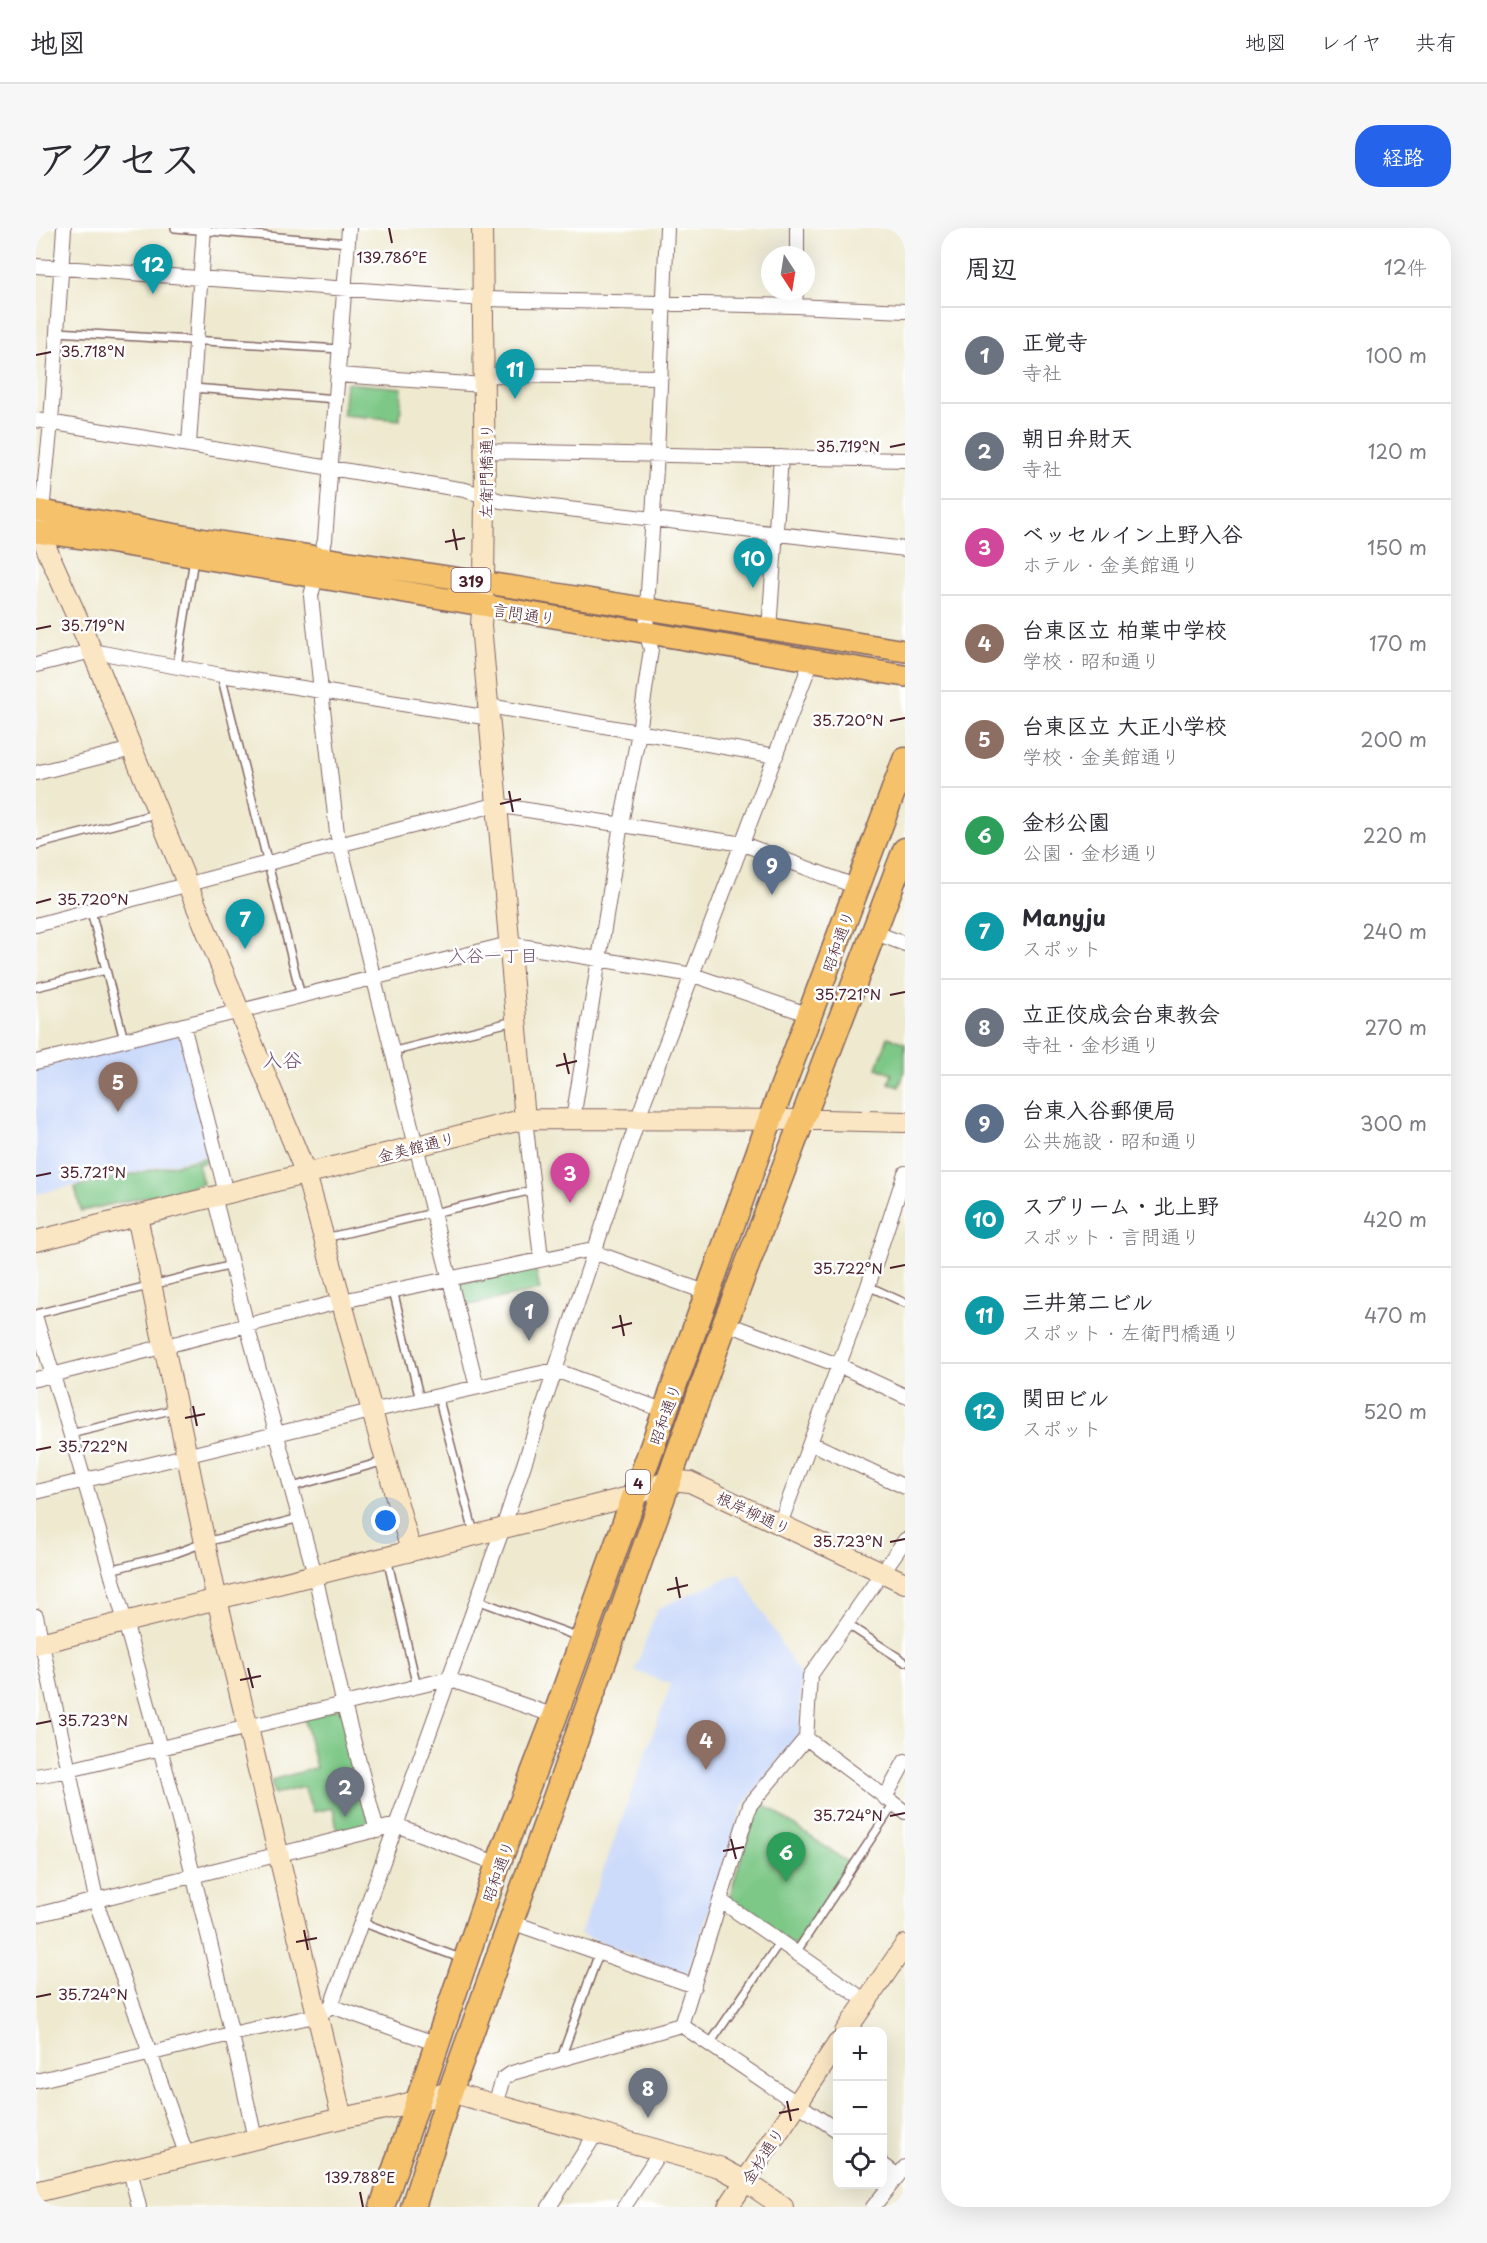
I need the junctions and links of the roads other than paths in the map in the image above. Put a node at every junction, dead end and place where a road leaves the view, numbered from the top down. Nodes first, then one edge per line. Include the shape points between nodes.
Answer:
1 (64, 228) edge
2 (175, 228) edge
3 (349, 228) edge
4 (482, 228) edge
5 (667, 228) edge
6 (797, 228) edge
7 (204, 229) edge
8 (348, 243) junction
9 (796, 246) edge
10 (36, 266) edge
11 (61, 268) junction
12 (200, 277) junction
13 (345, 289) junction
14 (484, 299) junction
15 (795, 300) edge
16 (664, 305) junction
17 (795, 306) junction
18 (905, 311) edge
19 (57, 332) junction
20 (195, 341) junction
21 (340, 349) junction
22 (338, 375) junction
23 (661, 377) junction
24 (484, 380) junction
25 (192, 388) junction
26 (337, 399) junction
27 (36, 420) edge
28 (51, 422) junction
29 (189, 444) junction
30 (485, 451) junction
31 (657, 453) junction
32 (781, 457) junction
33 (905, 460) edge
34 (332, 468) junction
35 (485, 496) junction
36 (39, 510) edge
37 (652, 519) junction
38 (775, 533) junction
39 (37, 534) edge
40 (905, 549) edge
41 (195, 557) junction
42 (318, 568) junction
43 (484, 582) junction
44 (481, 606) junction
45 (647, 610) junction
46 (769, 630) junction
47 (646, 632) junction
48 (92, 651) junction
49 (905, 651) edge
50 (812, 659) junction
51 (36, 665) edge
52 (177, 666) junction
53 (221, 675) junction
54 (905, 676) edge
55 (321, 691) junction
56 (489, 712) junction
57 (639, 732) junction
58 (132, 749) junction
59 (776, 756) junction
60 (905, 760) edge
61 (36, 773) edge
62 (495, 805) junction
63 (158, 813) junction
64 (621, 824) junction
65 (743, 844) junction
66 (36, 845) edge
67 (340, 845) junction
68 (905, 850) edge
69 (268, 863) junction
70 (187, 885) junction
71 (857, 887) junction
72 (91, 910) junction
73 (36, 925) edge
74 (873, 932) junction
75 (509, 944) junction
76 (905, 944) edge
77 (599, 959) junction
78 (106, 969) junction
79 (693, 975) junction
80 (373, 977) junction
81 (36, 987) edge
82 (301, 996) junction
83 (239, 1011) junction
84 (810, 1015) junction
85 (516, 1020) junction
86 (183, 1025) junction
87 (124, 1040) junction
88 (391, 1052) junction
89 (36, 1062) edge
90 (525, 1119) junction
91 (573, 1119) junction
92 (638, 1119) junction
93 (770, 1120) junction
94 (803, 1120) junction
95 (905, 1122) edge
96 (415, 1147) junction
97 (905, 1173) edge
98 (306, 1174) junction
99 (533, 1190) junction
100 (220, 1195) junction
101 (899, 1204) edge
102 (433, 1214) junction
103 (137, 1216) junction
104 (325, 1238) junction
105 (36, 1241) edge
106 (594, 1253) junction
107 (541, 1258) junction
108 (232, 1266) junction
109 (450, 1278) junction
110 (152, 1285) junction
111 (868, 1286) junction
112 (393, 1290) junction
113 (708, 1293) junction
114 (342, 1301) junction
115 (905, 1303) edge
116 (36, 1314) edge
117 (36, 1319) edge
118 (725, 1323) junction
119 (247, 1326) junction
120 (165, 1347) junction
121 (838, 1365) junction
122 (555, 1370) junction
123 (53, 1376) junction
124 (36, 1379) edge
125 (477, 1387) junction
126 (438, 1396) junction
127 (905, 1396) edge
128 (420, 1400) junction
129 (178, 1408) junction
130 (371, 1411) junction
131 (665, 1411) junction
132 (70, 1434) junction
133 (278, 1434) junction
134 (811, 1443) junction
135 (188, 1456) junction
136 (385, 1461) junction
137 (670, 1480) junction
138 (85, 1481) junction
139 (292, 1487) junction
140 (905, 1487) edge
141 (36, 1492) edge
142 (633, 1496) junction
143 (300, 1518) junction
144 (780, 1524) junction
145 (503, 1528) junction
146 (474, 1535) junction
147 (905, 1540) edge
148 (206, 1542) junction
149 (411, 1551) junction
150 (387, 1557) junction
151 (110, 1570) junction
152 (883, 1572) junction
153 (315, 1575) junction
154 (905, 1583) edge
155 (217, 1599) junction
156 (477, 1600) junction
157 (36, 1616) edge
158 (125, 1622) junction
159 (847, 1624) junction
160 (582, 1638) junction
161 (38, 1643) edge
162 (905, 1662) edge
163 (448, 1679) junction
164 (417, 1686) junction
165 (344, 1704) junction
166 (555, 1716) junction
167 (249, 1727) junction
168 (806, 1738) junction
169 (161, 1748) junction
170 (905, 1761) edge
171 (69, 1770) junction
172 (36, 1776) edge
173 (895, 1805) edge
174 (396, 1825) junction
175 (376, 1831) junction
176 (280, 1855) junction
177 (498, 1864) junction
178 (193, 1875) junction
179 (96, 1899) junction
180 (721, 1901) junction
181 (36, 1915) edge
182 (361, 1922) junction
183 (511, 1922) junction
184 (779, 1943) junction
185 (905, 1945) edge
186 (599, 1953) junction
187 (795, 1954) junction
188 (465, 1960) junction
189 (694, 1986) junction
190 (866, 2001) junction
191 (324, 2011) junction
192 (681, 2025) junction
193 (848, 2027) edge
194 (231, 2034) junction
195 (437, 2044) junction
196 (709, 2046) junction
197 (833, 2049) edge
198 (152, 2054) junction
199 (561, 2058) junction
200 (36, 2081) edge
201 (450, 2092) junction
202 (416, 2100) junction
203 (796, 2103) junction
204 (495, 2104) junction
205 (342, 2118) junction
206 (833, 2128) edge
207 (597, 2132) junction
208 (255, 2139) junction
209 (661, 2150) junction
210 (187, 2156) junction
211 (887, 2166) edge
212 (130, 2170) junction
213 (902, 2171) edge
214 (745, 2181) junction
215 (38, 2194) edge
216 (139, 2207) edge
217 (382, 2207) edge
218 (413, 2207) edge
219 (549, 2207) edge
220 (624, 2207) edge
221 (728, 2207) edge
222 (783, 2207) edge
223 (873, 2207) edge

1 - 11 street
2 - 7 lane
3 - 8 street
4 - 14 street, 左衛門橋通り
5 - 16 street
6 - 9 street
7 - 8 lane
7 - 12 street
8 - 13 street
10 - 11 street
11 - 12 street
11 - 19 street
12 - 13 street
12 - 20 street
13 - 14 street
13 - 21 street
14 - 16 street
14 - 24 street, 左衛門橋通り
15 - 17 street
16 - 17 street
16 - 23 street
17 - 18 street
19 - 20 lane
19 - 28 street
20 - 21 lane
20 - 25 street
21 - 22 street
22 - 24 street
22 - 26 street
23 - 24 street
23 - 31 street
24 - 30 street, 左衛門橋通り
25 - 26 lane
25 - 29 street
26 - 34 street
27 - 28 street
28 - 29 street
28 - 36 street
29 - 34 street
30 - 31 street
30 - 35 street, 左衛門橋通り
31 - 32 street
31 - 37 street
32 - 33 street
32 - 38 street
34 - 35 street
34 - 42 street via 326,540
35 - 37 street
35 - 43 street, 左衛門橋通り
36 - 39 street
36 - 42 main road, 言問通り / 319
37 - 38 street
37 - 45 street
38 - 40 street
38 - 46 street
39 - 41 main road, 言問通り / 319
39 - 48 street
41 - 42 main road, 言問通り / 319
41 - 52 lane
42 - 43 main road, 言問通り / 319
42 - 44 main road, 言問通り / 319
42 - 55 street via 311,596
43 - 44 street, 左衛門橋通り
43 - 45 main road, 言問通り / 319
44 - 47 main road, 言問通り / 319
44 - 56 street, 左衛門橋通り
45 - 46 main road, 言問通り / 319
45 - 47 street
46 - 49 main road, 言問通り / 319
47 - 50 main road, 言問通り / 319
47 - 57 street via 651,649
48 - 51 street
48 - 52 street
48 - 58 street
50 - 54 main road, 言問通り / 319
50 - 59 street
52 - 53 street
53 - 55 street
53 - 69 lane
55 - 56 street
55 - 67 street
56 - 57 street
56 - 62 street, 左衛門橋通り
57 - 59 street
57 - 64 street
58 - 61 street
58 - 63 street
59 - 65 street
60 - 71 highway, 昭和通り / 4
62 - 64 street
62 - 67 street
62 - 75 street, 左衛門橋通り
63 - 66 lane
63 - 70 street
64 - 65 street
64 - 77 street
65 - 71 street
65 - 79 street
67 - 69 street
67 - 80 street
68 - 74 highway, 昭和通り / 4
69 - 70 street
69 - 82 lane
70 - 72 street
70 - 83 street
71 - 84 highway, 昭和通り / 4
72 - 73 street
72 - 78 lane
74 - 76 street
74 - 94 highway, 昭和通り / 4
75 - 77 street
75 - 80 street
75 - 85 street, 左衛門橋通り
77 - 79 street
77 - 91 street
78 - 81 lane
78 - 87 lane
79 - 84 street
79 - 92 street
80 - 82 street
80 - 88 street
82 - 83 street
83 - 86 street
83 - 98 street
84 - 93 highway, 昭和通り / 4
85 - 88 lane
85 - 90 street, 左衛門橋通り
86 - 87 street
86 - 100 street
87 - 89 street
88 - 96 street
90 - 91 street, 金美館通り
90 - 96 street, 金美館通り
90 - 99 street
91 - 92 street, 金美館通り
92 - 93 street, 金美館通り
92 - 106 street
93 - 94 street, 金美館通り
93 - 113 highway, 昭和通り / 4
94 - 95 street, 金美館通り
94 - 118 highway, 昭和通り / 4
96 - 98 street, 金美館通り
96 - 102 street
97 - 101 street
98 - 100 street, 金美館通り
98 - 104 street
99 - 102 lane
99 - 107 street
100 - 103 street, 金美館通り
100 - 108 street
101 - 111 street
102 - 104 lane
102 - 109 street
103 - 105 street, 金美館通り
103 - 110 street
104 - 114 street
106 - 107 street via 588,1250
106 - 113 street
106 - 122 street
107 - 109 street
108 - 110 lane
108 - 119 street
109 - 112 street
109 - 125 street
110 - 116 lane
110 - 120 street
111 - 115 lane
111 - 121 street
112 - 114 street
112 - 128 lane
113 - 131 highway, 昭和通り / 4
114 - 119 street
114 - 130 street
117 - 123 street
118 - 121 street
118 - 137 highway, 昭和通り / 4
119 - 120 street
119 - 133 street
120 - 123 street
120 - 129 street
121 - 127 street
121 - 134 street
122 - 125 street
122 - 131 street
122 - 145 street
123 - 124 street
123 - 132 street
125 - 126 street
126 - 128 street
126 - 146 lane
128 - 130 street
129 - 132 lane
129 - 135 street
130 - 133 street
130 - 136 street
131 - 142 highway, 昭和通り / 4
132 - 138 street
133 - 135 street
133 - 139 street
134 - 140 street
134 - 144 street
135 - 138 street
135 - 148 street
136 - 139 lane
136 - 149 street
137 - 142 street
137 - 144 street, 根岸柳通り via 690,1482
137 - 183 highway, 昭和通り / 4
138 - 141 street
138 - 151 street
139 - 143 street
142 - 145 street
142 - 160 highway, 昭和通り / 4
143 - 148 lane
143 - 153 street
144 - 152 street, 根岸柳通り
145 - 146 street
145 - 156 street
146 - 149 street
147 - 152 street
148 - 151 lane
148 - 155 street
149 - 150 street
150 - 153 street
150 - 164 lane
151 - 158 street
152 - 154 street, 根岸柳通り
152 - 159 street
153 - 155 street
153 - 165 street
155 - 158 street
155 - 167 street
156 - 160 lane
156 - 163 street
157 - 161 street
158 - 161 street
158 - 169 street
159 - 162 lane
159 - 168 street via 810,1676
160 - 166 highway, 昭和通り / 4
161 - 171 street
163 - 164 street
163 - 166 street
163 - 174 street
164 - 165 street
165 - 167 street
165 - 175 street
166 - 177 highway, 昭和通り / 4
167 - 169 street
167 - 176 street
168 - 173 street
168 - 180 street via 750,1805
169 - 171 street
169 - 178 street
170 - 173 street
171 - 172 street
171 - 179 street
173 - 187 lane
174 - 175 street
174 - 177 street
174 - 182 street
175 - 176 street
176 - 178 street
176 - 191 street
177 - 188 highway, 昭和通り / 4
178 - 179 street
178 - 194 street
179 - 181 street
179 - 198 street
180 - 184 street
180 - 189 street
182 - 188 lane
182 - 191 street
183 - 186 street
183 - 201 highway, 昭和通り / 4
184 - 187 street
184 - 196 lane
185 - 190 street
186 - 189 street
186 - 199 lane
187 - 190 street
188 - 195 highway, 昭和通り / 4
189 - 192 street
190 - 193 street
191 - 194 street
191 - 195 street
191 - 205 street
192 - 196 street
192 - 199 street
194 - 198 street
194 - 208 street
195 - 202 highway, 昭和通り / 4
196 - 203 street
197 - 203 street, 金杉通り
198 - 200 street
198 - 210 street
199 - 204 street via 503,2079
201 - 202 street
201 - 204 street
201 - 218 highway, 昭和通り / 4
202 - 205 street
202 - 217 highway, 昭和通り / 4
203 - 206 street
203 - 214 street, 金杉通り
204 - 207 street
205 - 208 street
207 - 209 street
207 - 219 street
208 - 210 street
209 - 214 street via 719,2167
209 - 220 street
210 - 212 street
211 - 213 street
212 - 215 street
212 - 216 street
213 - 223 street
214 - 221 street, 金杉通り
214 - 222 street

